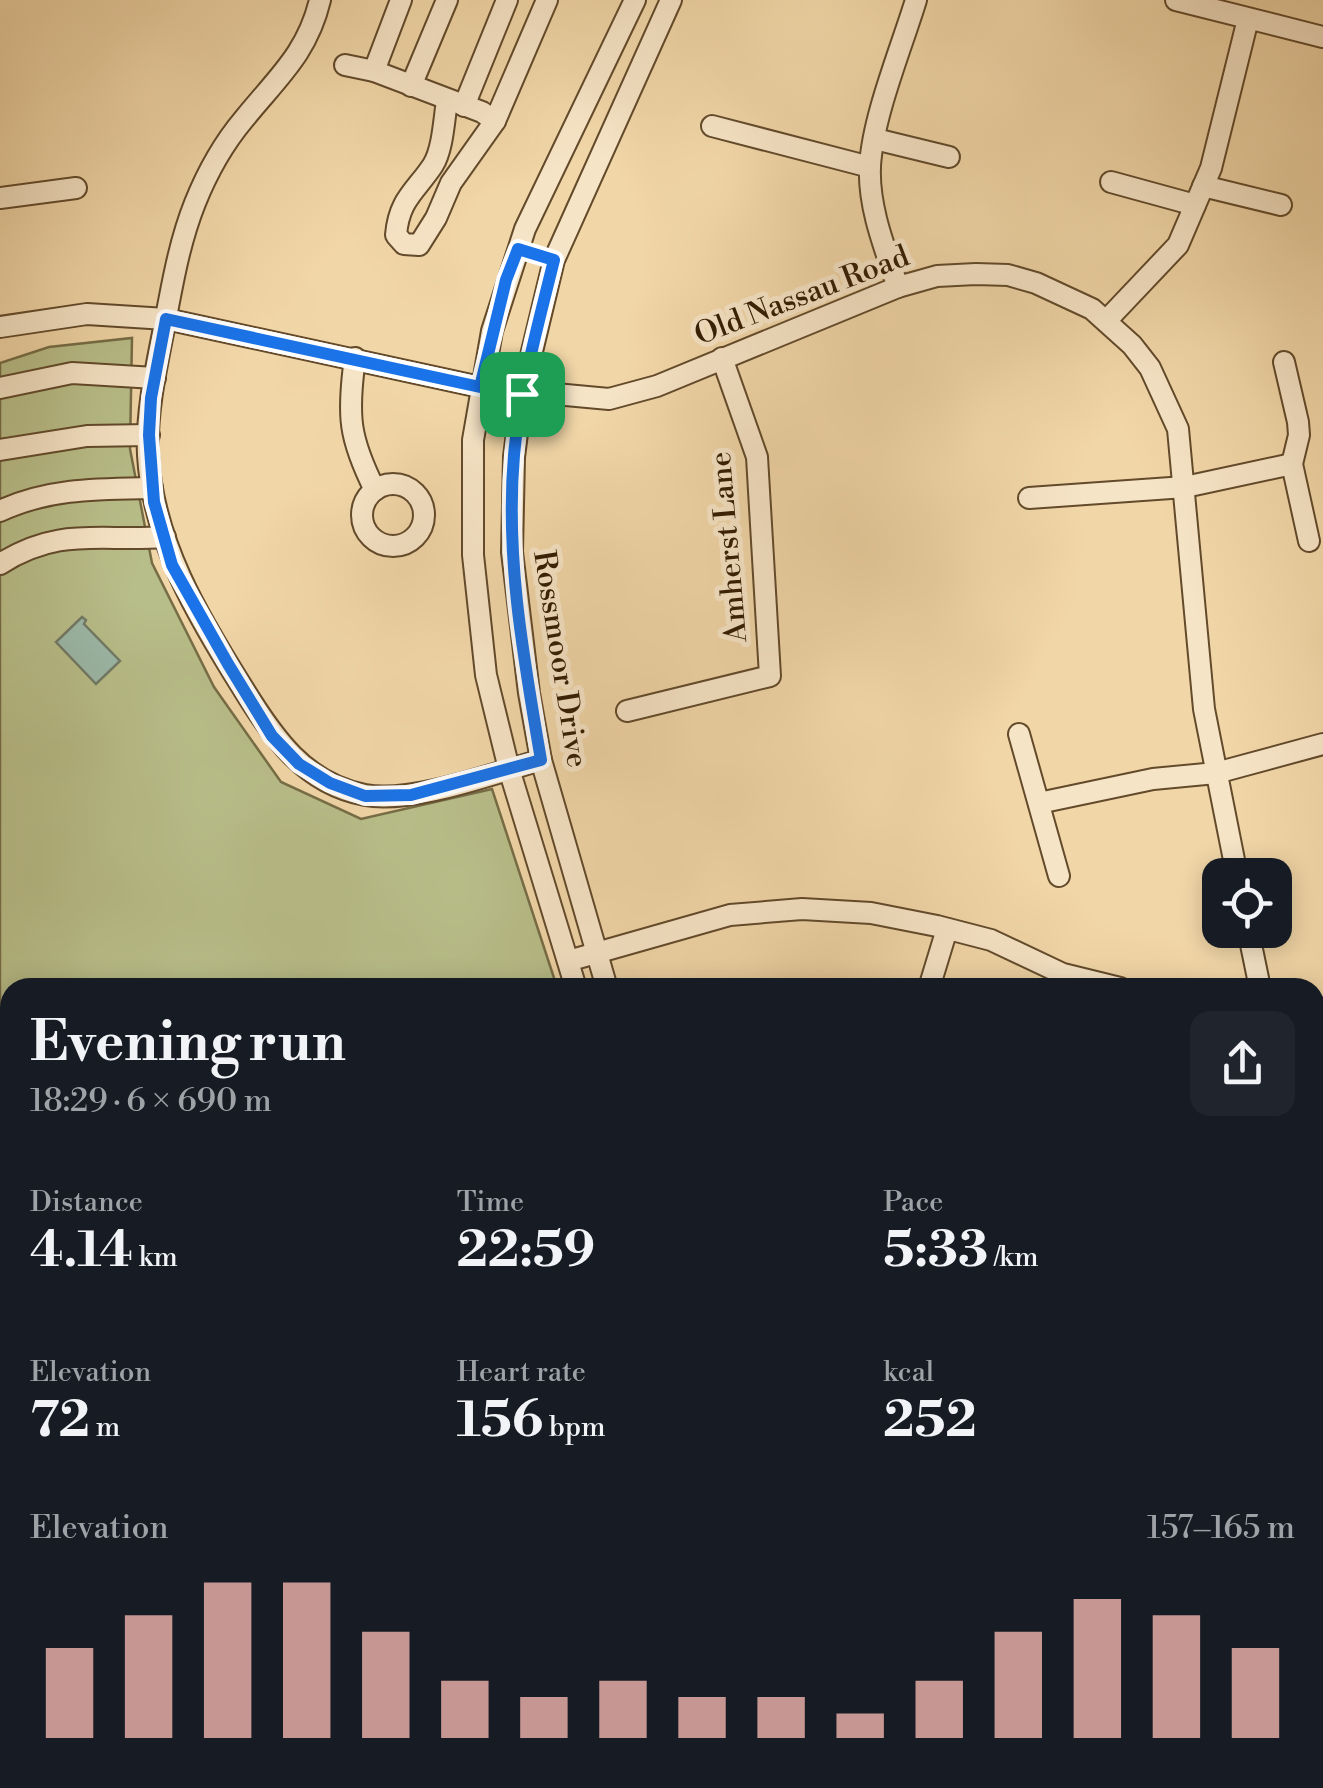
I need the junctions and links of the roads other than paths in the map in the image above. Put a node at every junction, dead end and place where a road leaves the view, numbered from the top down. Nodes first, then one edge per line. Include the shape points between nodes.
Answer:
1 (320, 0) edge
2 (401, 0) edge
3 (447, 0) edge
4 (507, 0) edge
5 (547, 0) edge
6 (635, 0) edge
7 (671, 0) edge
8 (916, 0) edge
9 (1176, 0) edge
10 (1248, 19) junction
11 (1323, 37) edge
12 (344, 65) dead end
13 (374, 71) junction
14 (411, 86) junction
15 (456, 103) junction
16 (495, 120) junction
17 (712, 126) dead end
18 (875, 139) junction
19 (949, 157) dead end
20 (436, 162) junction
21 (870, 167) junction
22 (454, 178) junction
23 (1111, 182) dead end
24 (76, 188) dead end
25 (1199, 195) junction
26 (0, 198) edge
27 (1281, 205) dead end
28 (518, 249) junction
29 (554, 260) junction
30 (898, 287) junction
31 (166, 319) junction
32 (1106, 321) junction
33 (0, 326) edge
34 (355, 358) junction
35 (722, 358) junction
36 (1284, 362) dead end
37 (155, 378) junction
38 (480, 387) junction
39 (0, 388) edge
40 (522, 394) junction
41 (149, 435) junction
42 (0, 450) edge
43 (1292, 464) junction
44 (1185, 487) junction
45 (152, 488) junction
46 (375, 490) dead end
47 (1029, 498) dead end
48 (0, 510) edge
49 (164, 537) junction
50 (1309, 541) dead end
51 (0, 564) edge
52 (627, 712) dead end
53 (1019, 734) dead end
54 (1323, 744) edge
55 (541, 760) junction
56 (509, 769) junction
57 (1216, 774) junction
58 (1039, 803) junction
59 (1233, 858) edge
60 (1059, 876) dead end
61 (947, 929) junction
62 (1252, 948) edge
63 (598, 953) junction
64 (568, 962) junction
65 (573, 978) edge
66 (604, 978) edge
67 (933, 978) edge
68 (1079, 978) edge
69 (1258, 978) edge

1 - 31 street via 297,57 216,159 194,205
2 - 13 street
3 - 14 street
4 - 15 street
5 - 16 street
6 - 28 street
7 - 29 street, Rossmoor Drive
8 - 18 street
9 - 10 street
10 - 11 street
10 - 25 street
12 - 13 street
13 - 14 street
14 - 15 street
15 - 16 street
15 - 20 street
16 - 22 street
17 - 21 street
18 - 19 street
18 - 21 street
20 - 22 street
20 - 22 street via 413,187 397,221 396,236 404,244 419,245
21 - 30 street via 878,228
23 - 25 street
24 - 26 street
25 - 27 street
25 - 32 street via 1178,245
28 - 29 street
28 - 38 street
29 - 40 street, Rossmoor Drive
30 - 32 street, Old Nassau Road via 937,276 1008,275 1074,298
30 - 35 street, Old Nassau Road
31 - 33 street, Old Nassau Road via 86,314
31 - 34 street, Old Nassau Road
31 - 37 street
32 - 44 street, Old Nassau Road via 1150,368 1164,396 1178,429
34 - 38 street, Old Nassau Road
34 - 46 street via 350,427
35 - 40 street, Old Nassau Road via 610,399
35 - 52 street, Amherst Lane via 756,457 770,676
36 - 43 street via 1298,422
37 - 39 street via 72,372
37 - 41 street
38 - 40 street, Old Nassau Road
38 - 56 street via 473,555 486,675
40 - 55 street, Rossmoor Drive via 512,552
41 - 42 street via 88,436
41 - 45 street
43 - 44 street
43 - 50 street
44 - 47 street
44 - 57 street, Old Nassau Road via 1200,679
45 - 48 street via 77,489
45 - 49 street
49 - 51 street via 48,540
49 - 56 street via 172,565 228,664 272,736 299,764 365,796 411,795
53 - 58 street
54 - 57 street
55 - 56 street
55 - 63 street, Rossmoor Drive
56 - 64 street
57 - 58 street via 1153,779
57 - 59 street, Old Nassau Road
58 - 60 street
61 - 63 street via 802,909 730,916
61 - 67 street
61 - 68 street
62 - 69 street
63 - 64 street
63 - 66 street, Rossmoor Drive
64 - 65 street

